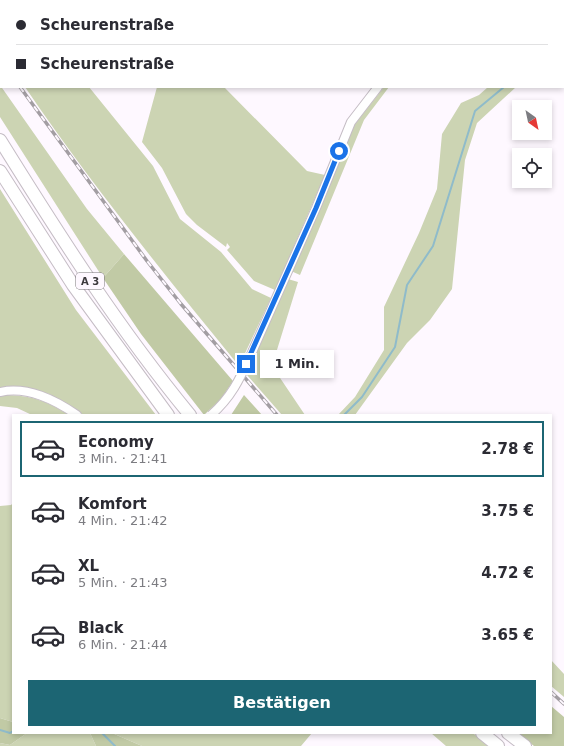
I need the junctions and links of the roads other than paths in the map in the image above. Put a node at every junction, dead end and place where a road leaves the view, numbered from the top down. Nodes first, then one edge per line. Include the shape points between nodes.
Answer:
1 (377, 88) edge
2 (0, 140) edge
3 (0, 171) edge
4 (0, 392) edge
5 (76, 414) edge
6 (167, 414) edge
7 (189, 414) edge
8 (212, 414) edge
9 (483, 734) edge
10 (509, 734) edge
11 (498, 746) edge
12 (525, 746) edge

1 - 8 street, bridge via 351,122 316,208 235,389
2 - 7 highway, A 3 via 88,277
3 - 6 highway, A 3 via 73,286
4 - 5 street via 20,391 39,395
9 - 11 highway
10 - 12 highway

